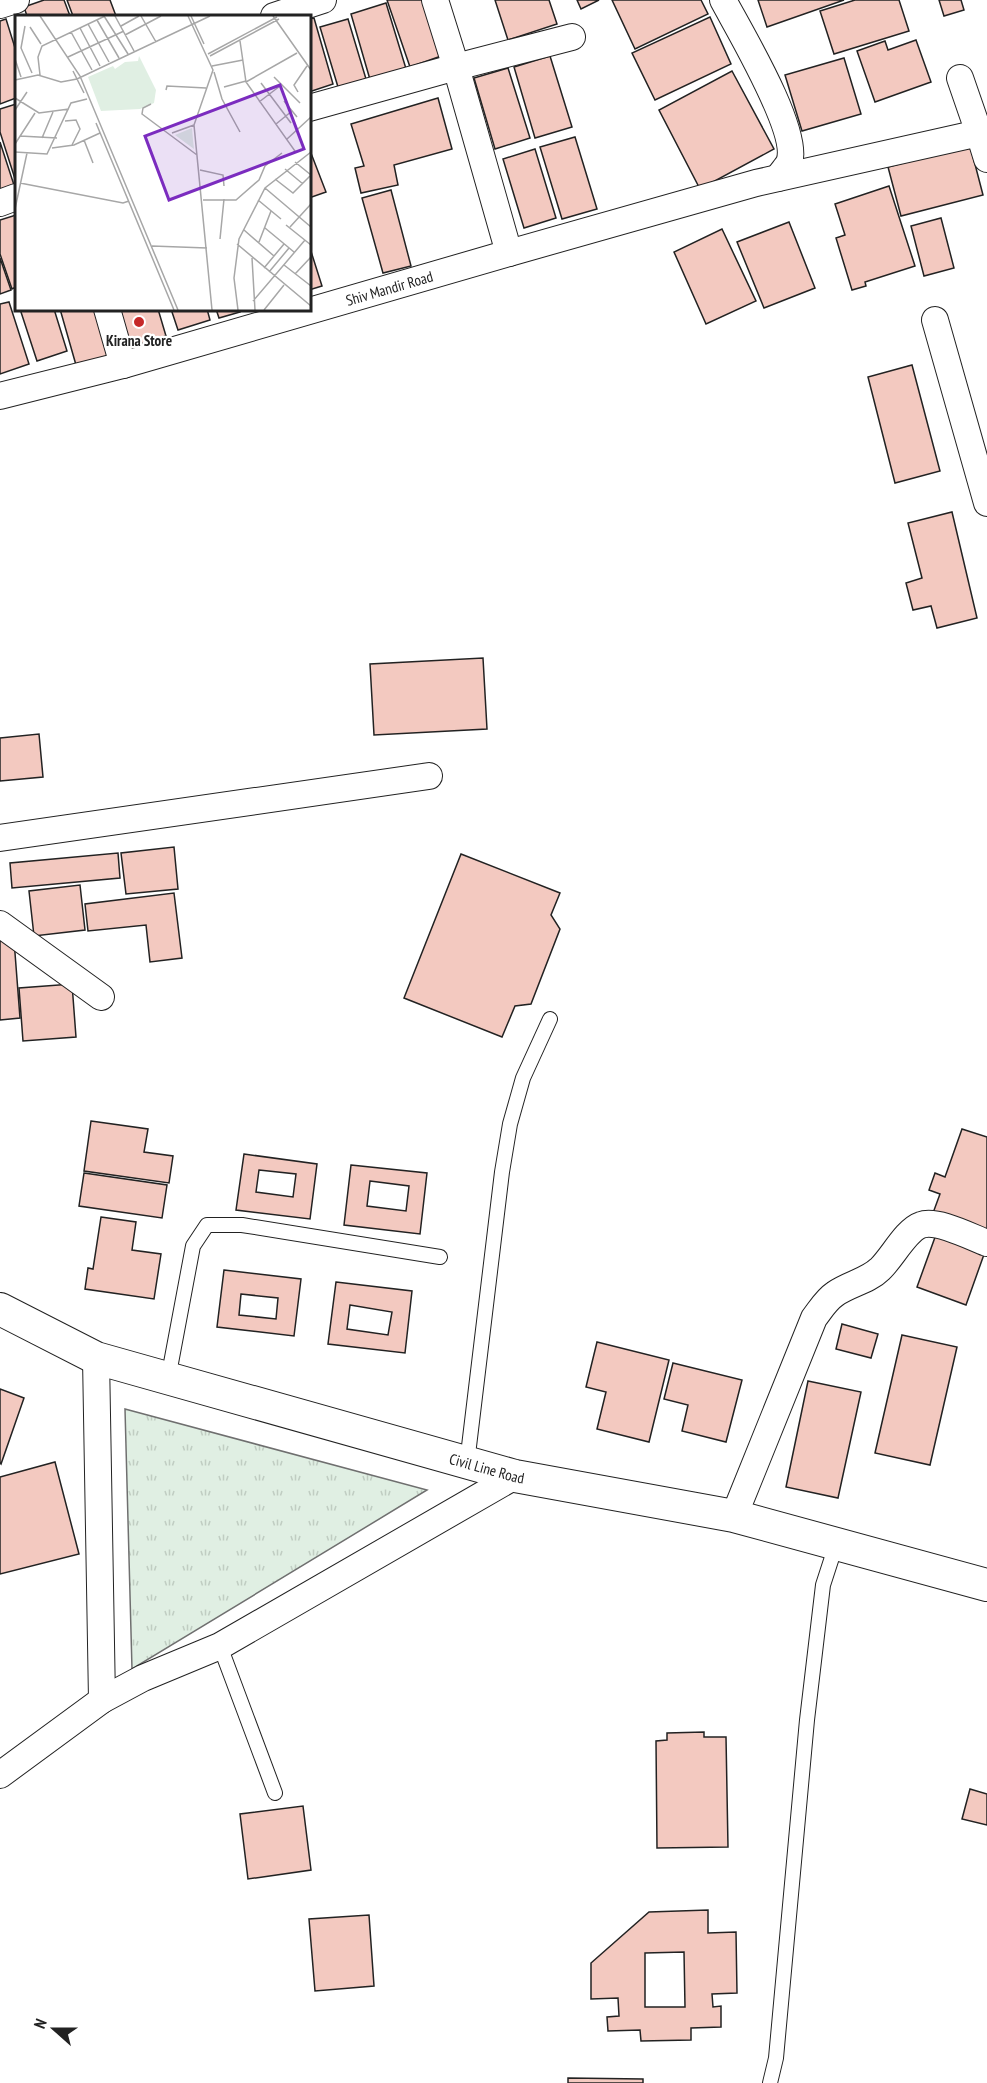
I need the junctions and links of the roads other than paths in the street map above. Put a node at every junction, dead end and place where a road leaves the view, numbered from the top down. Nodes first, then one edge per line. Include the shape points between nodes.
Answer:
1 (323, 0) edge
2 (435, 0) edge
3 (723, 0) edge
4 (277, 15) edge
5 (572, 37) dead end
6 (456, 67) junction
7 (960, 78) dead end
8 (310, 108) edge
9 (979, 133) junction
10 (987, 159) edge
11 (778, 178) junction
12 (15, 197) edge
13 (0, 203) edge
14 (508, 253) junction
15 (107, 310) edge
16 (935, 320) dead end
17 (123, 365) junction
18 (0, 396) edge
19 (987, 503) edge
20 (429, 776) dead end
21 (0, 838) edge
22 (0, 924) edge
23 (101, 997) dead end
24 (550, 1019) dead end
25 (987, 1243) edge
26 (440, 1257) dead end
27 (0, 1309) edge
28 (96, 1358) junction
29 (168, 1379) junction
30 (467, 1463) junction
31 (515, 1476) junction
32 (734, 1516) junction
33 (836, 1545) junction
34 (987, 1585) edge
35 (220, 1646) junction
36 (102, 1700) junction
37 (0, 1775) edge
38 (275, 1793) dead end
39 (770, 2083) edge

1 - 4 street
2 - 6 street
3 - 11 street via 773,96 789,140 789,162
5 - 6 street
6 - 8 street
6 - 14 street
7 - 9 street
9 - 10 street
9 - 11 street, Shiv Mandir Road
11 - 14 street, Shiv Mandir Road
12 - 13 street
14 - 17 street, Shiv Mandir Road
15 - 17 street
16 - 19 street
17 - 18 street, Shiv Mandir Road
20 - 21 street
22 - 23 street
24 - 30 lane via 523,1078 510,1124
25 - 32 street via 942,1226 920,1225 880,1269 826,1302 814,1318
26 - 29 lane via 242,1225 207,1225 193,1246
27 - 28 street, Civil Line Road
28 - 29 street, Civil Line Road
28 - 36 street
29 - 30 street, Civil Line Road
30 - 31 street, Civil Line Road
31 - 32 street, Civil Line Road
31 - 35 street
32 - 33 street, Civil Line Road
33 - 34 street, Civil Line Road
33 - 39 lane via 823,1585 776,2058
35 - 36 street
35 - 38 lane
36 - 37 street

